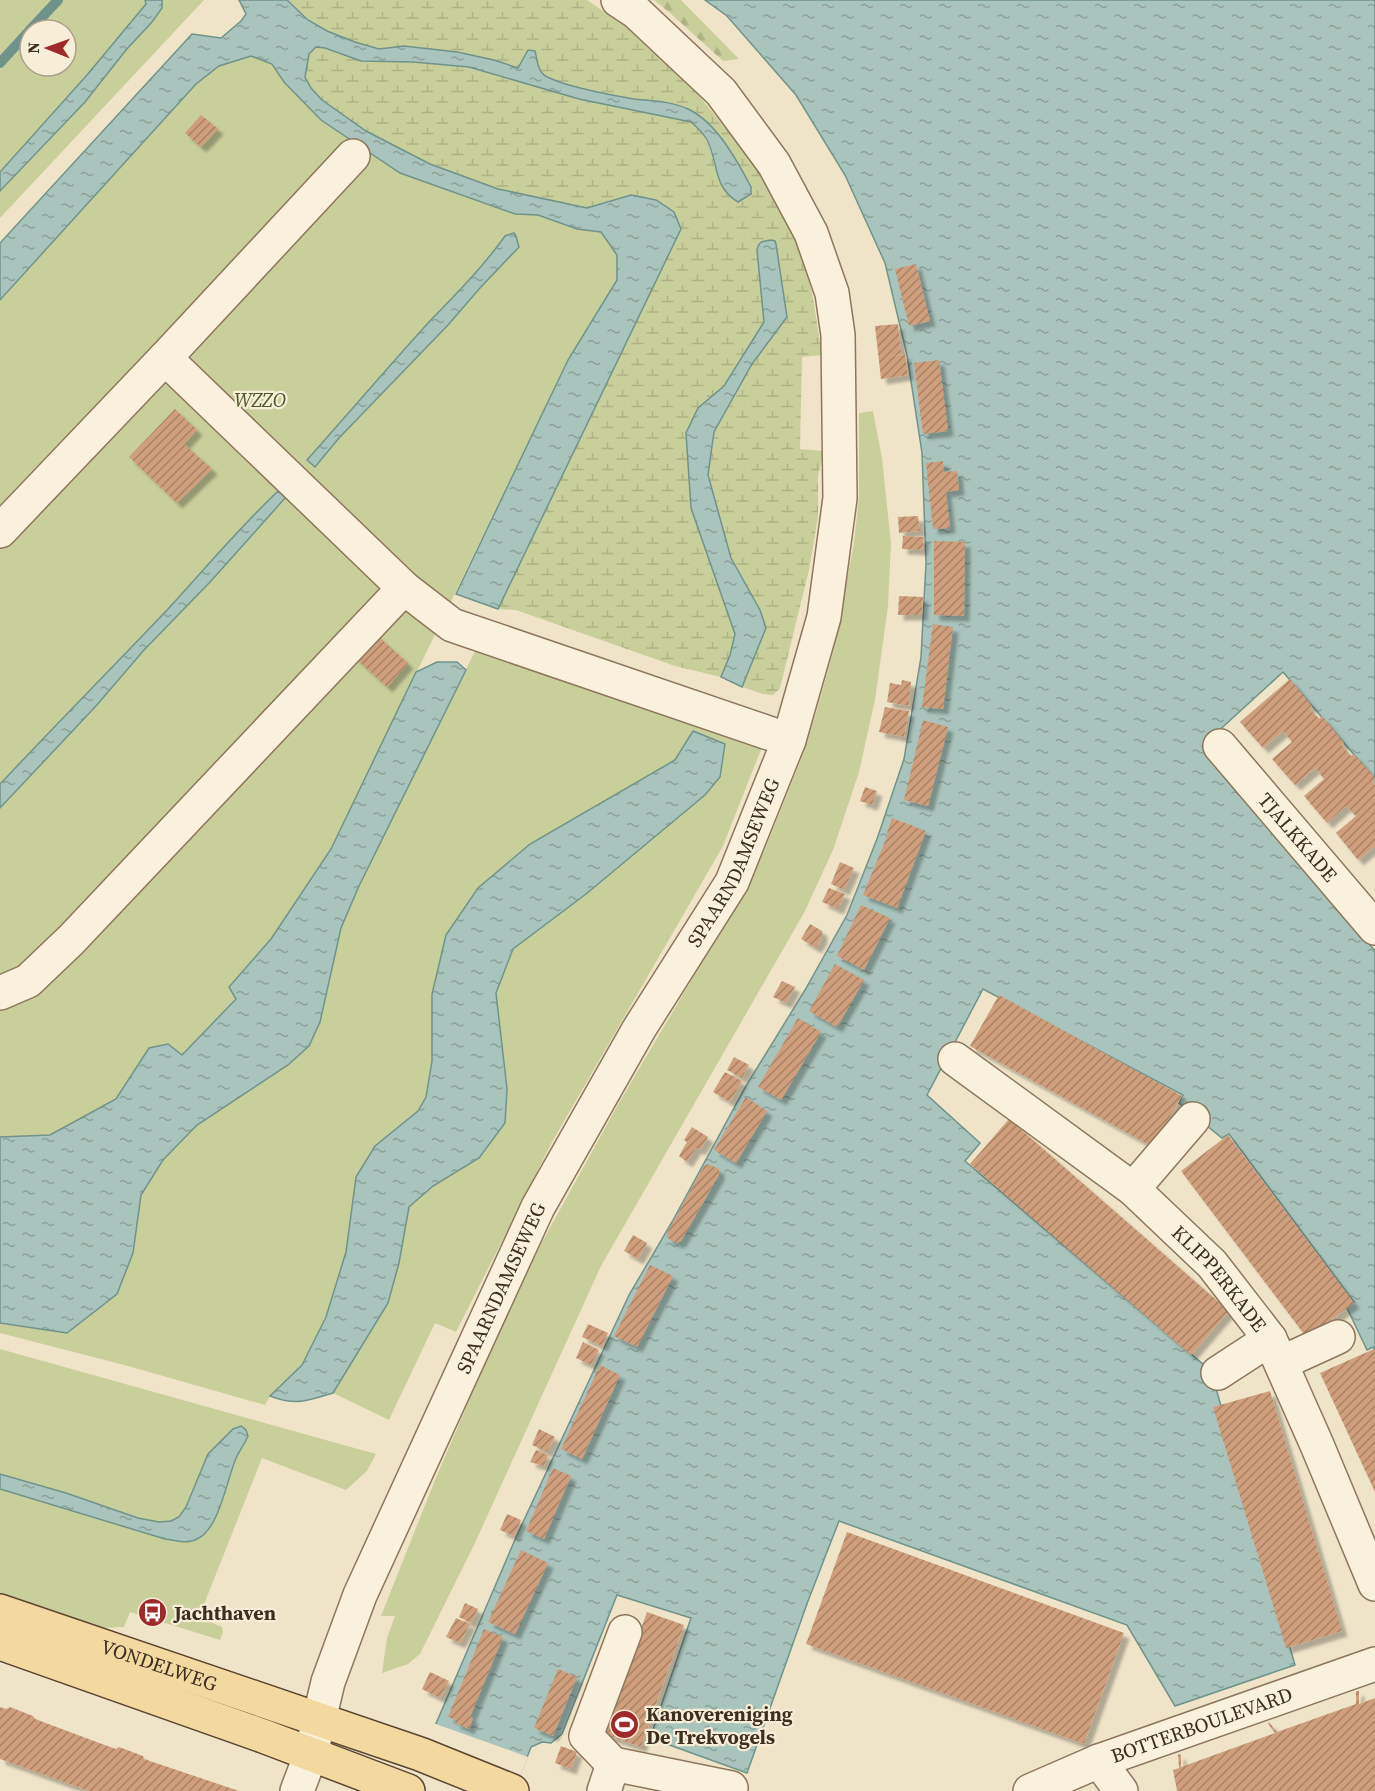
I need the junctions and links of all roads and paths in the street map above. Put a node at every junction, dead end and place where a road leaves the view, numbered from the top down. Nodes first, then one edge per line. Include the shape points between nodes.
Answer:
1 (618, 0) edge
2 (353, 156) dead end
3 (165, 358) junction
4 (0, 531) edge
5 (404, 588) junction
6 (789, 740) junction
7 (1221, 746) dead end
8 (1375, 928) edge
9 (0, 993) edge
10 (955, 1059) dead end
11 (1194, 1119) dead end
12 (1133, 1190) junction
13 (1338, 1337) dead end
14 (1275, 1351) junction
15 (1218, 1373) dead end
16 (1375, 1584) edge
17 (0, 1611) edge
18 (625, 1632) dead end
19 (0, 1642) edge
20 (1375, 1664) edge
21 (319, 1720) junction
22 (311, 1754) junction
23 (1099, 1761) junction
24 (608, 1778) edge
25 (731, 1788) dead end
26 (406, 1790) edge
27 (297, 1791) edge
28 (512, 1791) edge
29 (1030, 1791) edge
30 (1121, 1791) edge

1 - 6 street, SPAARNDAMSEWEG via 636,12 721,92 774,164 811,232 832,294 838,335 840,498 824,617
2 - 3 street
3 - 4 street
3 - 5 street
5 - 6 street via 452,625
5 - 9 street via 72,940 28,981
6 - 21 street, SPAARNDAMSEWEG via 732,882 639,1029 538,1207 360,1595 328,1682
7 - 8 street, TJALKKADE
10 - 12 street, KLIPPERKADE
11 - 12 street
12 - 14 street, KLIPPERKADE via 1212,1264
13 - 14 street
14 - 15 street
14 - 16 street, KLIPPERKADE
17 - 21 main road, VONDELWEG
18 - 24 street via 586,1736
19 - 22 main road, VONDELWEG
20 - 23 street, BOTTERBOULEVARD
21 - 22 street, SPAARNDAMSEWEG
21 - 28 main road
22 - 26 main road
22 - 27 street, SPAARNDAMSEWEG
23 - 29 street, BOTTERBOULEVARD
23 - 30 street
24 - 25 street

